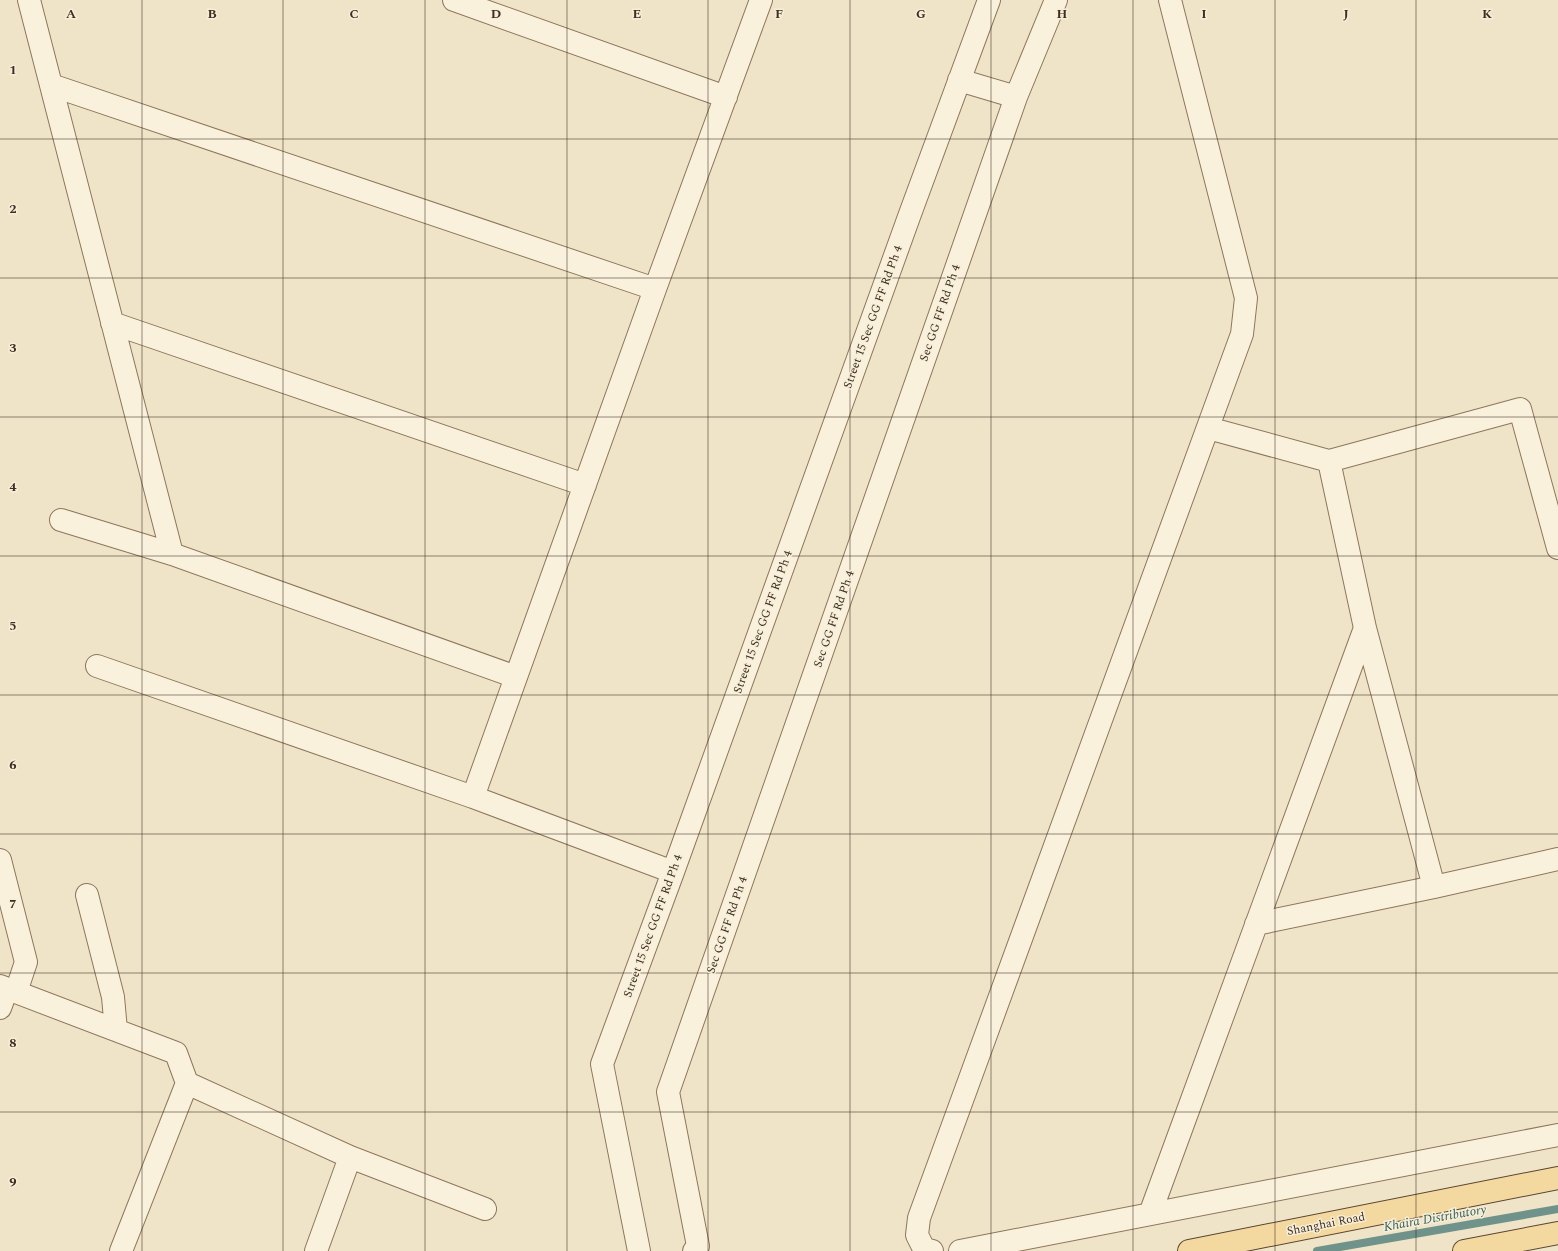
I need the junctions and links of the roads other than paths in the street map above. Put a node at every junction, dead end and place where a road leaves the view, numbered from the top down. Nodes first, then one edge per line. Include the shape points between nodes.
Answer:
1 (30, 0) edge
2 (454, 0) edge
3 (761, 0) edge
4 (989, 0) edge
5 (1056, 0) edge
6 (1170, 0) edge
7 (959, 80) junction
8 (51, 85) junction
9 (726, 97) junction
10 (1016, 97) junction
11 (656, 289) junction
12 (112, 323) junction
13 (1208, 428) junction
14 (1329, 461) junction
15 (585, 485) junction
16 (61, 520) dead end
17 (1558, 548) edge
18 (172, 554) junction
19 (1365, 628) junction
20 (98, 666) dead end
21 (516, 677) junction
22 (473, 797) junction
23 (1558, 859) edge
24 (0, 860) edge
25 (673, 872) junction
26 (1434, 887) junction
27 (87, 895) dead end
28 (1256, 924) junction
29 (6, 994) edge
30 (116, 1030) junction
31 (187, 1083) junction
32 (1558, 1135) edge
33 (350, 1158) junction
34 (1558, 1178) edge
35 (485, 1209) dead end
36 (1150, 1214) junction
37 (1558, 1233) edge
38 (696, 1249) edge
39 (121, 1251) edge
40 (316, 1251) edge
41 (639, 1251) edge
42 (932, 1251) edge
43 (960, 1251) edge
44 (1189, 1251) edge
45 (1464, 1251) edge

1 - 8 street
2 - 9 street
3 - 9 street
4 - 7 street, Street 15 Sec GG FF Rd Ph 4
5 - 10 street, Sec GG FF Rd Ph 4
6 - 13 street via 1246,298 1242,334
7 - 10 street
7 - 25 street, Street 15 Sec GG FF Rd Ph 4
8 - 11 street
8 - 12 street
9 - 11 street
10 - 38 street, Sec GG FF Rd Ph 4 via 668,1092
11 - 15 street
12 - 15 street
12 - 18 street
13 - 14 street
13 - 42 street via 919,1218 917,1235 924,1249
14 - 17 street via 1520,409
14 - 19 street
15 - 21 street
16 - 18 street
18 - 21 street
19 - 26 street
19 - 28 street
20 - 22 street
21 - 22 street
22 - 25 street
23 - 26 street
24 - 29 street via 26,962
25 - 41 street, Street 15 Sec GG FF Rd Ph 4 via 602,1064
26 - 28 street
27 - 30 street via 113,997
28 - 36 street
29 - 30 street
30 - 31 street via 176,1053
31 - 33 street
31 - 39 street
32 - 36 street
33 - 35 street
33 - 40 street
34 - 44 main road, Shanghai Road
36 - 43 street
37 - 45 main road

